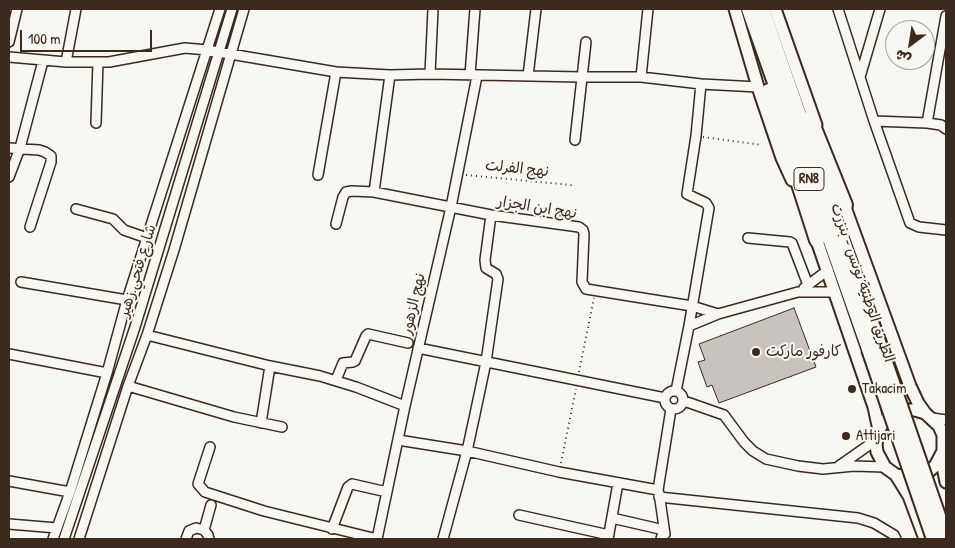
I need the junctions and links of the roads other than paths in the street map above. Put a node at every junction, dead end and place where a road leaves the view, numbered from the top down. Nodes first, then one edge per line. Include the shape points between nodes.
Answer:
1 (17, 9) edge
2 (76, 9) edge
3 (220, 9) edge
4 (232, 9) edge
5 (244, 9) edge
6 (433, 9) edge
7 (475, 9) edge
8 (536, 9) edge
9 (648, 9) edge
10 (735, 9) edge
11 (747, 9) edge
12 (762, 9) edge
13 (766, 9) edge
14 (775, 9) edge
15 (838, 9) edge
16 (880, 9) edge
17 (946, 16) edge
18 (9, 42) edge
19 (586, 42) dead end
20 (207, 50) junction
21 (220, 52) junction
22 (231, 55) junction
23 (9, 57) edge
24 (43, 60) junction
25 (66, 62) junction
26 (98, 62) junction
27 (943, 64) edge
28 (336, 72) junction
29 (430, 74) junction
30 (390, 75) junction
31 (474, 75) junction
32 (528, 76) junction
33 (641, 76) junction
34 (581, 77) junction
35 (860, 78) junction
36 (701, 84) junction
37 (758, 87) junction
38 (874, 121) junction
39 (96, 123) dead end
40 (927, 123) junction
41 (946, 129) edge
42 (575, 140) dead end
43 (9, 148) edge
44 (20, 148) junction
45 (318, 175) dead end
46 (9, 177) edge
47 (374, 192) junction
48 (844, 205) junction
49 (451, 208) junction
50 (76, 209) dead end
51 (490, 215) junction
52 (336, 224) dead end
53 (30, 227) dead end
54 (946, 230) edge
55 (147, 238) junction
56 (748, 238) dead end
57 (818, 240) junction
58 (828, 270) junction
59 (20, 282) dead end
60 (808, 285) junction
61 (798, 292) junction
62 (835, 292) junction
63 (128, 300) junction
64 (692, 306) junction
65 (718, 314) junction
66 (689, 326) junction
67 (147, 335) junction
68 (408, 343) dead end
69 (874, 347) junction
70 (418, 348) junction
71 (9, 354) edge
72 (486, 362) junction
73 (270, 366) junction
74 (107, 373) junction
75 (336, 380) junction
76 (128, 386) junction
77 (676, 391) junction
78 (665, 398) junction
79 (684, 401) junction
80 (404, 406) junction
81 (672, 409) junction
82 (929, 416) junction
83 (946, 420) edge
84 (261, 423) junction
85 (282, 427) dead end
86 (878, 432) junction
87 (398, 440) junction
88 (945, 444) edge
89 (210, 447) dead end
90 (467, 451) junction
91 (941, 457) junction
92 (839, 466) junction
93 (885, 467) junction
94 (896, 475) junction
95 (9, 481) edge
96 (946, 482) edge
97 (618, 483) junction
98 (70, 492) junction
99 (387, 492) junction
100 (659, 494) junction
101 (211, 505) dead end
102 (519, 515) dead end
103 (612, 518) junction
104 (9, 524) edge
105 (57, 528) junction
106 (332, 529) junction
107 (204, 530) junction
108 (662, 535) edge
109 (608, 537) edge
110 (53, 539) edge
111 (64, 539) edge
112 (79, 539) edge
113 (186, 539) edge
114 (209, 539) edge
115 (377, 539) edge
116 (443, 539) edge
117 (667, 539) edge
118 (896, 539) edge
119 (925, 539) edge
120 (934, 539) edge
121 (946, 539) edge

1 - 18 street
2 - 25 street
3 - 20 street, شارع فتحي زهير
4 - 21 street, شارع فتحي زهير
5 - 22 street
6 - 29 street
7 - 31 street, نهج الزهور
8 - 32 street
9 - 33 street
10 - 37 main road
11 - 57 highway via 765,80
11 - 69 highway, الطريق الوطنية تونس - بنزرت / RN8
12 - 69 highway, الطريق الوطنية تونس - بنزرت / RN8
13 - 48 highway
14 - 48 main road
15 - 35 street
16 - 35 street
17 - 27 street
19 - 34 street
20 - 21 street
20 - 26 street via 176,49
20 - 55 street, شارع فتحي زهير
21 - 22 street
21 - 111 street, شارع فتحي زهير via 135,326
22 - 28 street
22 - 67 street
23 - 24 street
24 - 25 street
24 - 44 street
25 - 26 street
26 - 39 street
27 - 40 street
28 - 30 street
28 - 45 street
29 - 30 street
29 - 31 street
30 - 47 street
31 - 32 street
31 - 49 street, نهج الزهور
32 - 34 street
33 - 34 street
33 - 36 street
34 - 42 street
35 - 38 street
36 - 37 street
36 - 64 street via 687,194 706,203 709,208
37 - 57 main road via 782,158
38 - 40 street
38 - 54 street via 910,223
40 - 41 street
43 - 44 street
44 - 46 street
44 - 53 street via 46,152 51,156
47 - 49 street, نهج ابن الجزار
47 - 52 street, نهج ابن الجزار via 346,192
48 - 82 main road via 910,386
49 - 51 street, نهج ابن الجزار
49 - 70 street, نهج الزهور
50 - 55 street via 113,219 124,230
51 - 64 street, نهج ابن الجزار via 583,230 582,282 590,291
51 - 72 street via 484,260 486,268 498,279
55 - 63 street, شارع فتحي زهير
56 - 60 street via 792,243
57 - 58 main road
58 - 60 street
58 - 62 main road
59 - 63 street
60 - 61 street
61 - 62 street
61 - 65 street
62 - 86 main road via 874,407
63 - 74 street, شارع فتحي زهير
64 - 65 street
64 - 66 street
65 - 66 street
66 - 77 street
67 - 73 street
67 - 76 street
68 - 75 street via 368,334 357,358 343,363
69 - 120 highway, الطريق الوطنية تونس - بنزرت / RN8, bridge
69 - 121 highway, الطريق الوطنية تونس - بنزرت / RN8, bridge
70 - 72 street
70 - 80 street, نهج الزهور
71 - 74 street
72 - 78 street
72 - 90 street
73 - 75 street
73 - 84 street
74 - 98 street, شارع فتحي زهير
75 - 80 street
76 - 84 street
76 - 112 street
77 - 78 street via 669,392
77 - 79 street
78 - 81 street via 666,405
79 - 81 street via 679,408
79 - 92 street via 724,415 744,442 766,459 823,469
80 - 87 street, نهج الزهور
81 - 100 street
82 - 83 street
82 - 86 main road via 915,410 904,410 884,420
82 - 88 main road via 939,426
84 - 85 street
86 - 92 street via 869,445
86 - 93 main road via 877,452
87 - 90 street
87 - 99 street, نهج الزهور
88 - 91 main road
89 - 106 street via 198,484 205,492
90 - 97 street
90 - 116 street
91 - 94 main road via 927,473 907,477
91 - 96 main road
92 - 93 street
93 - 94 main road
94 - 119 main road via 909,496
95 - 98 street
97 - 100 street
97 - 103 street
98 - 105 street, شارع فتحي زهير
99 - 106 street via 352,484
99 - 115 street, نهج الزهور
100 - 108 street
100 - 118 street via 858,518 874,523
101 - 107 street
102 - 109 street
103 - 108 street
103 - 109 street
104 - 105 street
105 - 110 street, شارع فتحي زهير
106 - 115 street
107 - 113 street via 193,529
107 - 114 street
108 - 117 street

